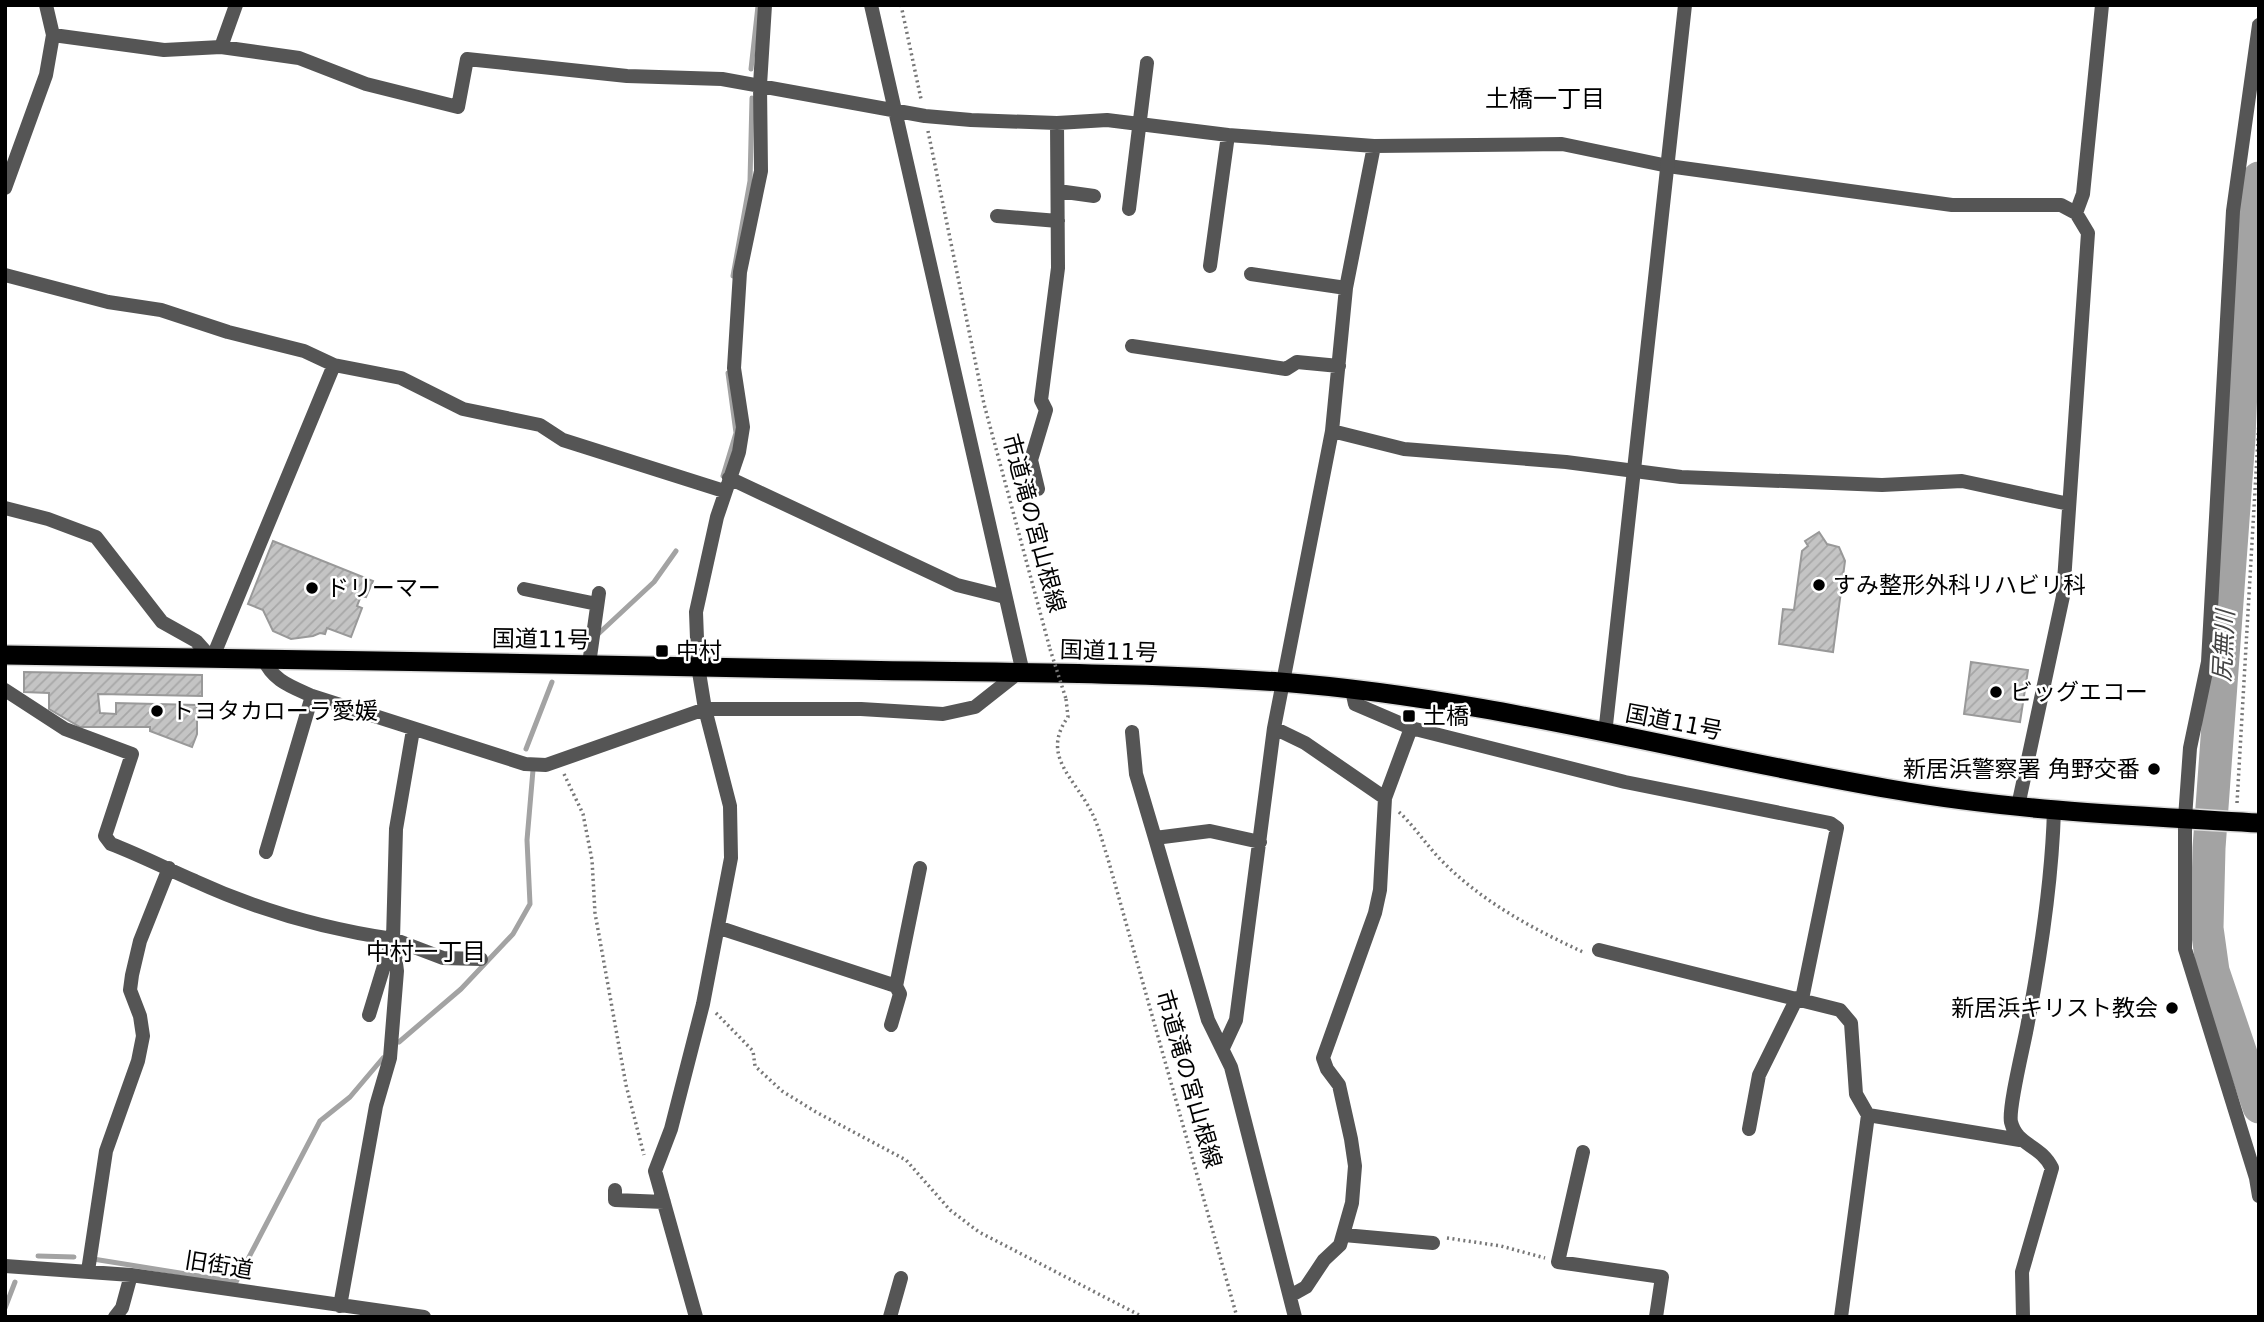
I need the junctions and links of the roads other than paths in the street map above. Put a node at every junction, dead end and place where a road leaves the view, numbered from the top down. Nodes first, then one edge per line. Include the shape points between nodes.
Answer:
1 (46, 5) edge
2 (236, 5) edge
3 (765, 5) edge
4 (871, 5) edge
5 (1685, 5) edge
6 (2102, 5) edge
7 (2259, 25) edge
8 (53, 35) junction
9 (221, 47) junction
10 (1147, 64) dead end
11 (760, 85) junction
12 (892, 109) junction
13 (1058, 123) junction
14 (1139, 124) junction
15 (1228, 135) junction
16 (1374, 146) junction
17 (1668, 166) junction
18 (5, 188) edge
19 (1058, 191) junction
20 (1094, 196) dead end
21 (1129, 209) dead end
22 (2076, 213) junction
23 (996, 216) dead end
24 (1058, 221) junction
25 (1210, 266) dead end
26 (1251, 274) dead end
27 (5, 275) edge
28 (1346, 288) junction
29 (1132, 345) dead end
30 (334, 365) junction
31 (1339, 366) junction
32 (1332, 431) junction
33 (1636, 471) junction
34 (726, 485) junction
35 (1038, 489) dead end
36 (2069, 504) junction
37 (5, 508) edge
38 (524, 589) dead end
39 (1005, 597) junction
40 (592, 648) junction
41 (5, 655) edge
42 (264, 658) junction
43 (212, 659) junction
44 (698, 666) junction
45 (1021, 673) junction
46 (1281, 682) junction
47 (1352, 690) junction
48 (5, 691) edge
49 (312, 696) junction
50 (705, 709) junction
51 (1273, 728) junction
52 (1411, 728) junction
53 (414, 730) junction
54 (1132, 732) dead end
55 (1605, 734) junction
56 (1385, 798) junction
57 (2018, 806) junction
58 (2054, 810) junction
59 (2192, 819) junction
60 (2259, 823) edge
61 (1155, 838) junction
62 (1260, 842) junction
63 (266, 852) dead end
64 (169, 868) junction
65 (920, 868) dead end
66 (720, 928) junction
67 (393, 939) junction
68 (1599, 950) road end
69 (481, 959) dead end
70 (896, 986) junction
71 (1800, 999) junction
72 (369, 1015) dead end
73 (891, 1025) dead end
74 (1223, 1048) junction
75 (1868, 1115) junction
76 (1749, 1129) dead end
77 (2020, 1140) junction
78 (1583, 1152) dead end
79 (615, 1190) dead end
80 (2259, 1196) edge
81 (664, 1202) junction
82 (1345, 1235) junction
83 (1433, 1243) road end
84 (5, 1266) edge
85 (88, 1271) junction
86 (131, 1275) junction
87 (901, 1278) dead end
88 (1290, 1296) junction
89 (340, 1306) junction
90 (317, 1310) edge
91 (115, 1317) edge
92 (424, 1317) edge
93 (696, 1317) edge
94 (890, 1317) edge
95 (1295, 1317) edge
96 (1656, 1317) edge
97 (1841, 1317) edge
98 (2023, 1317) edge

1 - 8 street
2 - 9 street
3 - 11 street
4 - 12 street
5 - 17 street
6 - 22 street via 2082,194
7 - 59 street via 2233,211 2208,662 2190,748
8 - 9 street via 164,50
8 - 18 street via 46,75
9 - 11 street via 299,58 366,84 458,107 467,59
10 - 14 street
11 - 12 street
11 - 34 street via 761,172 740,272 734,368 743,428
12 - 13 street via 925,116
12 - 39 street
13 - 14 street via 1107,120
13 - 19 street
14 - 15 street
14 - 21 street
15 - 16 street
15 - 25 street
16 - 17 street via 1562,144
16 - 28 street
17 - 22 street via 1952,205 2061,205
17 - 33 street
19 - 20 street
19 - 24 street
22 - 36 street via 2088,233
23 - 24 street
24 - 35 street via 1058,268 1041,400 1046,411 1031,460
26 - 28 street
27 - 30 street via 108,302 161,310 304,351
28 - 31 street
29 - 31 street via 1286,369 1297,362
30 - 34 street via 401,378 463,409 540,425 563,440
30 - 43 street
31 - 32 street
32 - 33 street via 1404,449
32 - 46 street
33 - 36 street via 1882,485 1962,481
33 - 55 street
34 - 39 street via 957,585
34 - 44 street via 696,612
36 - 57 street via 2063,596
37 - 43 street via 96,537 162,622 196,641
38 - 40 street via 598,598
39 - 45 street
40 - 42 highway, 国道11号
40 - 44 highway, 国道11号
41 - 43 highway, 国道11号
42 - 43 highway, 国道11号
42 - 49 street via 269,673 279,681
44 - 45 highway, 国道11号
44 - 50 street
45 - 46 highway, 国道11号
45 - 50 street via 975,708 943,714
46 - 47 highway, 国道11号
46 - 51 street
47 - 52 street via 1355,704
47 - 55 highway, 国道11号 via 1511,711
48 - 64 street via 65,729 132,754 105,836 111,844
49 - 53 street
49 - 63 street
50 - 53 street via 546,765 525,764
50 - 66 street via 730,806 731,859
51 - 56 street via 1305,743
51 - 62 street
52 - 56 street
52 - 71 street via 1625,782 1830,823 1837,828
53 - 67 street via 396,829
54 - 61 street via 1136,774
55 - 57 highway, 国道11号 via 1900,791
56 - 82 street via 1375,913 1323,1058 1339,1085 1355,1166
57 - 58 highway, 国道11号
58 - 59 highway, 国道11号
58 - 77 street via 2031,1010 2011,1121
59 - 60 highway, 国道11号
59 - 80 street via 2185,949
61 - 62 street via 1210,831
61 - 74 street via 1208,1020
62 - 74 street via 1236,1020
64 - 67 street via 291,917
64 - 85 street via 132,975 130,990 143,1036 106,1151
65 - 70 street
66 - 70 street
66 - 81 street via 671,1129 655,1171
67 - 69 street via 443,958
67 - 72 street
67 - 89 street via 397,971 390,1058 376,1105
68 - 71 street
70 - 73 street via 900,993
71 - 75 street via 1840,1010 1851,1023 1856,1094
71 - 76 street via 1759,1075
74 - 88 street
75 - 77 street
75 - 97 street
77 - 98 street via 2045,1154 2052,1168 2022,1272
78 - 96 street via 1558,1262 1662,1277
79 - 81 street via 615,1200
81 - 93 street
82 - 83 street
82 - 88 street via 1306,1287
84 - 85 street, 旧街道
85 - 86 street, 旧街道
86 - 90 street, 旧街道
86 - 91 street
87 - 94 street
88 - 95 street
89 - 90 street, 旧街道
89 - 92 street, 旧街道

